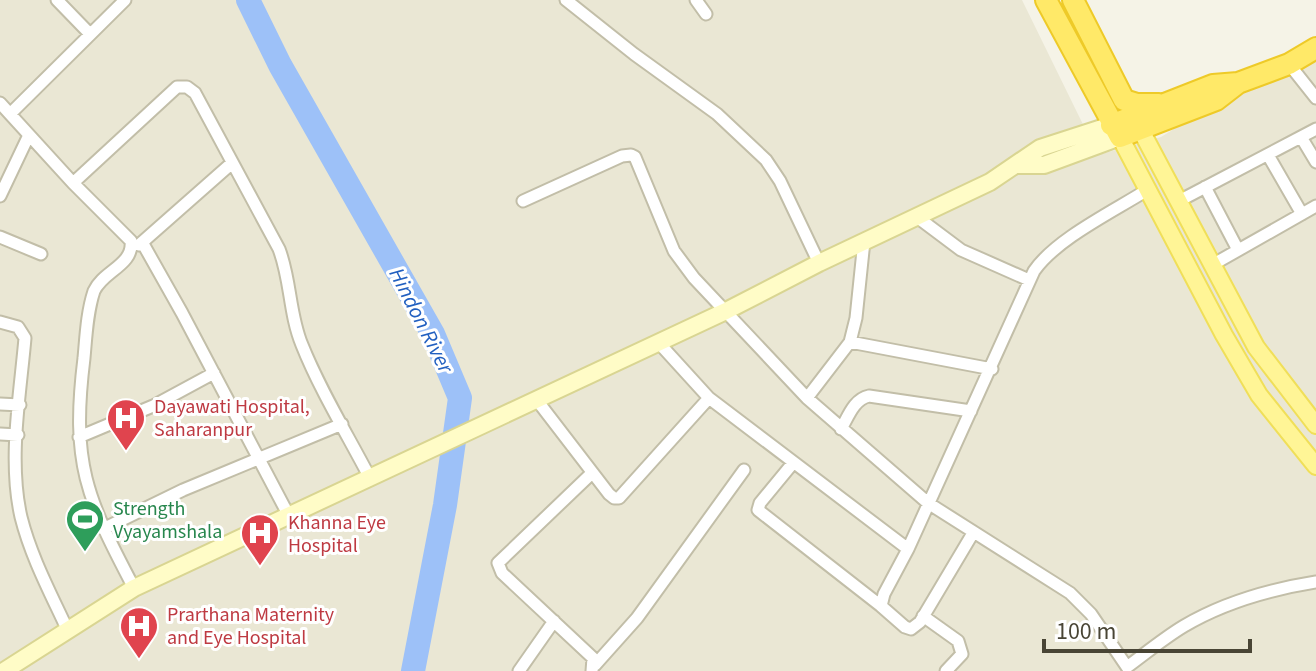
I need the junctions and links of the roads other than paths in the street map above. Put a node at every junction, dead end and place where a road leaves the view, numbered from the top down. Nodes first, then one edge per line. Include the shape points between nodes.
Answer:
1 (57, 0) edge
2 (125, 0) edge
3 (566, 0) edge
4 (696, 0) edge
5 (1046, 0) edge
6 (1073, 0) edge
7 (706, 14) dead end
8 (90, 34) junction
9 (1316, 48) edge
10 (1289, 64) junction
11 (1238, 83) junction
12 (1316, 98) edge
13 (0, 103) edge
14 (10, 114) junction
15 (1133, 116) junction
16 (1316, 129) edge
17 (1115, 131) junction
18 (29, 135) junction
19 (1301, 137) junction
20 (1268, 155) junction
21 (1316, 162) edge
22 (232, 163) junction
23 (73, 183) junction
24 (1205, 187) junction
25 (1147, 190) junction
26 (0, 196) edge
27 (523, 201) dead end
28 (1177, 202) junction
29 (1316, 206) edge
30 (1302, 214) junction
31 (917, 217) junction
32 (0, 237) edge
33 (864, 241) junction
34 (142, 242) junction
35 (132, 250) junction
36 (1238, 250) junction
37 (41, 254) dead end
38 (819, 263) junction
39 (1212, 265) junction
40 (1029, 280) junction
41 (726, 311) junction
42 (0, 322) edge
43 (658, 342) junction
44 (850, 342) junction
45 (992, 369) junction
46 (214, 373) junction
47 (709, 398) junction
48 (807, 398) junction
49 (532, 400) junction
50 (0, 404) edge
51 (20, 405) junction
52 (971, 411) junction
53 (342, 424) junction
54 (1316, 425) edge
55 (841, 429) junction
56 (0, 434) edge
57 (18, 435) junction
58 (79, 437) junction
59 (258, 457) junction
60 (793, 463) junction
61 (1316, 466) edge
62 (744, 470) dead end
63 (592, 473) junction
64 (370, 478) junction
65 (928, 503) junction
66 (289, 516) junction
67 (103, 529) junction
68 (973, 533) junction
69 (908, 549) junction
70 (1316, 582) edge
71 (134, 588) junction
72 (881, 606) junction
73 (923, 616) junction
74 (554, 621) junction
75 (68, 631) junction
76 (1127, 667) junction
77 (594, 668) edge
78 (4, 671) edge
79 (519, 671) edge
80 (946, 671) edge
81 (1115, 671) edge

1 - 8 street
2 - 8 street
3 - 38 street via 759,152 780,181
4 - 7 street
5 - 17 highway
6 - 15 highway
8 - 14 street
9 - 10 highway
10 - 11 highway
10 - 12 street
11 - 15 highway via 1216,100
11 - 15 highway via 1213,85 1168,103 1137,104
13 - 14 street
14 - 18 street
15 - 17 highway
15 - 28 main road
16 - 19 street
17 - 25 main road
17 - 31 street via 1044,165 1013,165
18 - 23 street
18 - 26 street
19 - 20 street
19 - 21 street
20 - 24 street
20 - 30 street
22 - 23 street via 195,93 177,87
22 - 34 street
22 - 53 street via 279,249 303,347
23 - 35 street via 131,241
24 - 28 street
24 - 36 street
25 - 40 street via 1050,253
25 - 61 main road via 1259,395
27 - 41 street via 622,156 635,157 674,251
28 - 39 main road
29 - 30 street
30 - 36 street
31 - 33 street
31 - 40 street via 961,250
32 - 37 street
33 - 38 street
33 - 44 street
34 - 35 street
34 - 46 street
35 - 58 street via 99,280 91,301
36 - 39 street
38 - 41 street
39 - 54 main road via 1256,347
40 - 45 street
41 - 43 street
41 - 48 street
42 - 51 street via 18,327 25,338
43 - 47 street
43 - 49 street
44 - 45 street
44 - 48 street
45 - 52 street
46 - 58 street
46 - 59 street
47 - 60 street
47 - 63 street via 619,498
48 - 55 street
49 - 63 street
49 - 64 street
50 - 51 street
51 - 57 street
52 - 55 street via 869,396 857,402
52 - 65 street
53 - 59 street
53 - 64 street
55 - 65 street
56 - 57 street
57 - 75 street via 21,517
58 - 67 street via 87,491
59 - 66 street
59 - 67 street
60 - 69 street
60 - 72 street via 758,510
62 - 77 street via 637,618
63 - 74 street via 498,563 502,573
64 - 66 street
65 - 68 street
65 - 69 street
66 - 71 street
67 - 71 street
68 - 73 street
68 - 76 street via 1070,593
69 - 72 street
70 - 76 street via 1250,598 1187,624
71 - 75 street
72 - 73 street via 911,629
73 - 80 street via 962,647
74 - 77 street via 593,658
74 - 79 street
75 - 78 street
76 - 81 street

